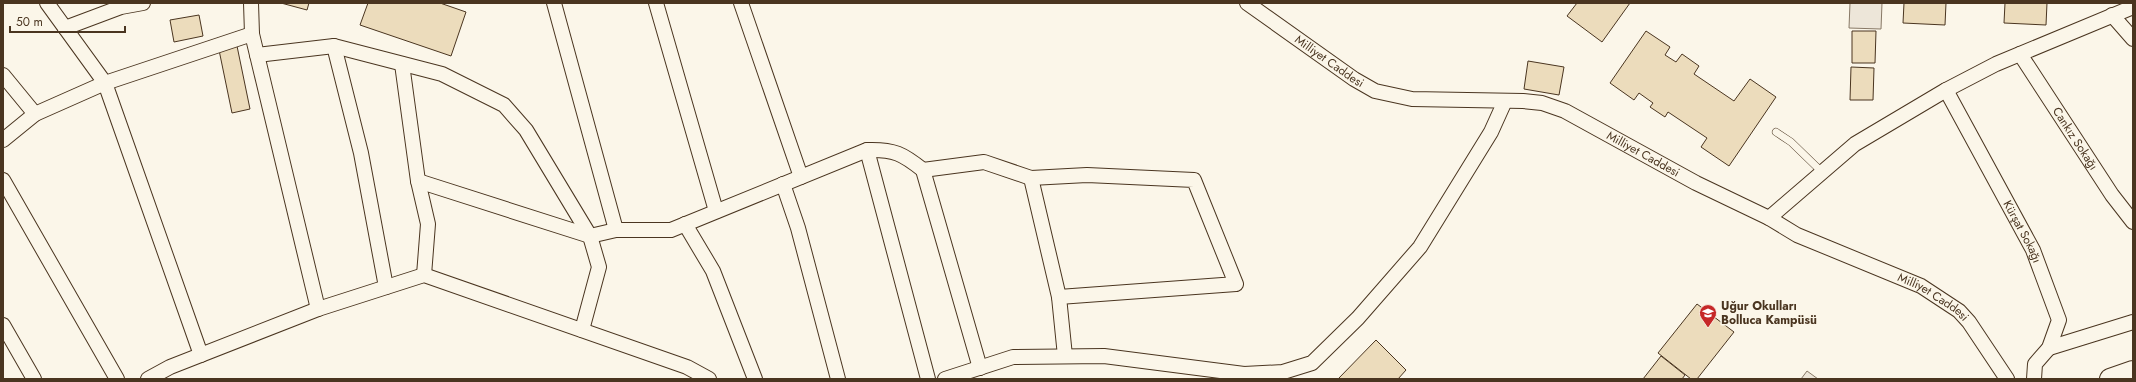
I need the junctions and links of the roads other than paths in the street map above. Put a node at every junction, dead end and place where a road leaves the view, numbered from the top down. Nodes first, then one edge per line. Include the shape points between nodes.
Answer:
1 (47, 3) edge
2 (143, 3) edge
3 (251, 3) edge
4 (554, 3) edge
5 (656, 3) edge
6 (741, 3) edge
7 (1247, 3) edge
8 (2133, 7) edge
9 (2112, 15) junction
10 (65, 28) junction
11 (252, 34) junction
12 (2133, 39) edge
13 (334, 46) junction
14 (257, 54) junction
15 (2020, 54) junction
16 (402, 64) junction
17 (3, 75) edge
18 (105, 83) junction
19 (1946, 90) junction
20 (1505, 101) junction
21 (35, 114) junction
22 (1776, 132) dead end
23 (3, 140) edge
24 (867, 150) junction
25 (923, 170) junction
26 (1823, 173) junction
27 (801, 177) junction
28 (1031, 178) junction
29 (3, 180) edge
30 (418, 181) junction
31 (783, 184) junction
32 (716, 211) junction
33 (1769, 218) junction
34 (2133, 222) edge
35 (685, 224) junction
36 (616, 230) junction
37 (590, 236) junction
38 (424, 275) junction
39 (386, 287) junction
40 (1059, 297) junction
41 (318, 308) junction
42 (2133, 322) edge
43 (3, 325) edge
44 (582, 330) junction
45 (2049, 348) junction
46 (201, 355) junction
47 (1065, 356) junction
48 (980, 368) junction
49 (2133, 371) edge
50 (32, 379) edge
51 (117, 379) edge
52 (148, 379) edge
53 (709, 379) edge
54 (755, 379) edge
55 (838, 379) edge
56 (928, 379) edge
57 (945, 379) edge
58 (2007, 379) edge
59 (2034, 379) edge
60 (2110, 379) edge

1 - 10 street
2 - 10 street via 121,7
3 - 11 street
4 - 36 street
5 - 32 street
6 - 27 street
7 - 20 street, Milliyet Caddesi via 1376,91 1412,100
8 - 9 street
9 - 12 street
9 - 15 street
10 - 18 street
11 - 14 street
11 - 18 street
13 - 14 street
13 - 16 street
13 - 39 street via 360,153
14 - 41 street
15 - 19 street
15 - 34 street, Cankız Sokağı via 2112,195
16 - 30 street
16 - 37 street via 442,74 504,105 526,130
17 - 21 street
18 - 21 street
18 - 46 street
19 - 26 street via 1855,144
19 - 45 street, Kürşat Sokağı via 2033,250 2059,320
20 - 33 street, Milliyet Caddesi via 1542,103 1566,111 1696,183
20 - 47 street via 1491,132 1420,247 1358,318 1312,363 1283,372 1244,374 1104,356
21 - 23 street
22 - 26 lane via 1791,142
24 - 25 street via 887,150 910,160
24 - 27 street
24 - 56 street
25 - 28 street via 984,162
25 - 48 street
26 - 33 street
27 - 31 street
28 - 40 street
28 - 40 street via 1087,175 1194,180 1236,284
29 - 51 street
30 - 37 street
30 - 38 street via 428,224
31 - 32 street
31 - 55 street via 798,228
32 - 35 street
33 - 58 street, Milliyet Caddesi via 1797,235 1921,286 1944,300 1960,311 1969,322
35 - 36 street via 671,230
35 - 54 street via 713,271
36 - 37 street
37 - 44 street via 599,267
38 - 39 street
38 - 44 street
39 - 41 street
40 - 47 street
41 - 46 street
42 - 45 street
43 - 50 street
44 - 53 street via 687,367
45 - 59 street, Kürşat Sokağı via 2035,364
46 - 52 street
47 - 48 street via 1013,357
48 - 57 street
49 - 60 main road

